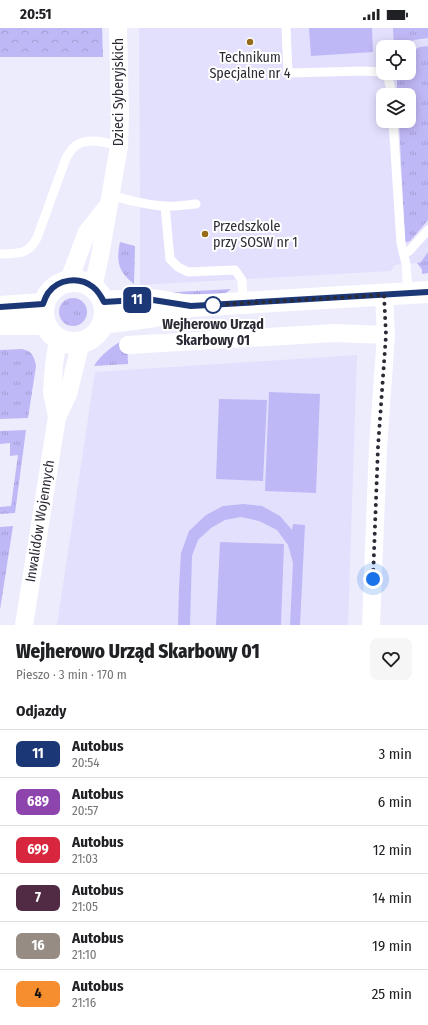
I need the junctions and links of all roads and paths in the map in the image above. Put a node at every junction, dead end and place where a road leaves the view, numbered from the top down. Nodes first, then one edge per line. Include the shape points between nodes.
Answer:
1 (118, 28) edge
2 (286, 28) edge
3 (390, 88) edge
4 (393, 128) edge
5 (119, 146) junction
6 (110, 199) junction
7 (196, 204) dead end
8 (165, 206) junction
9 (428, 230) edge
10 (404, 253) junction
11 (0, 254) edge
12 (69, 280) junction
13 (418, 293) edge
14 (98, 294) junction
15 (384, 295) junction
16 (243, 303) junction
17 (191, 306) junction
18 (0, 307) edge
19 (48, 323) junction
20 (103, 323) junction
21 (0, 324) edge
22 (386, 335) junction
23 (81, 342) junction
24 (128, 345) dead end
25 (57, 417) junction
26 (24, 625) edge
27 (371, 625) edge

1 - 5 street, Dzieci Syberyjskich
2 - 3 lane via 288,73 380,72 388,77
4 - 10 lane via 401,243
5 - 6 street, Dzieci Syberyjskich
5 - 11 lane via 93,141 81,143 72,149 66,158 37,238 30,249 25,252
6 - 8 lane
6 - 12 street, Dzieci Syberyjskich via 87,232
6 - 14 street, Dzieci Syberyjskich
7 - 8 lane
8 - 16 lane via 170,259 188,272 236,270 242,280
9 - 10 lane via 409,252
10 - 13 lane
12 - 14 street via 86,282
12 - 19 street via 57,285 48,293
13 - 15 street
14 - 17 street
14 - 20 street via 105,312
15 - 16 street
15 - 22 street
16 - 17 street
17 - 20 street via 155,316
18 - 19 street
19 - 21 street
19 - 23 street via 66,342
19 - 25 street, Inwalidów Wojennych via 54,365 52,392
20 - 23 street via 90,339
22 - 24 street via 335,333
22 - 27 street via 378,447
23 - 25 street, Inwalidów Wojennych via 68,394
25 - 26 street, Inwalidów Wojennych

